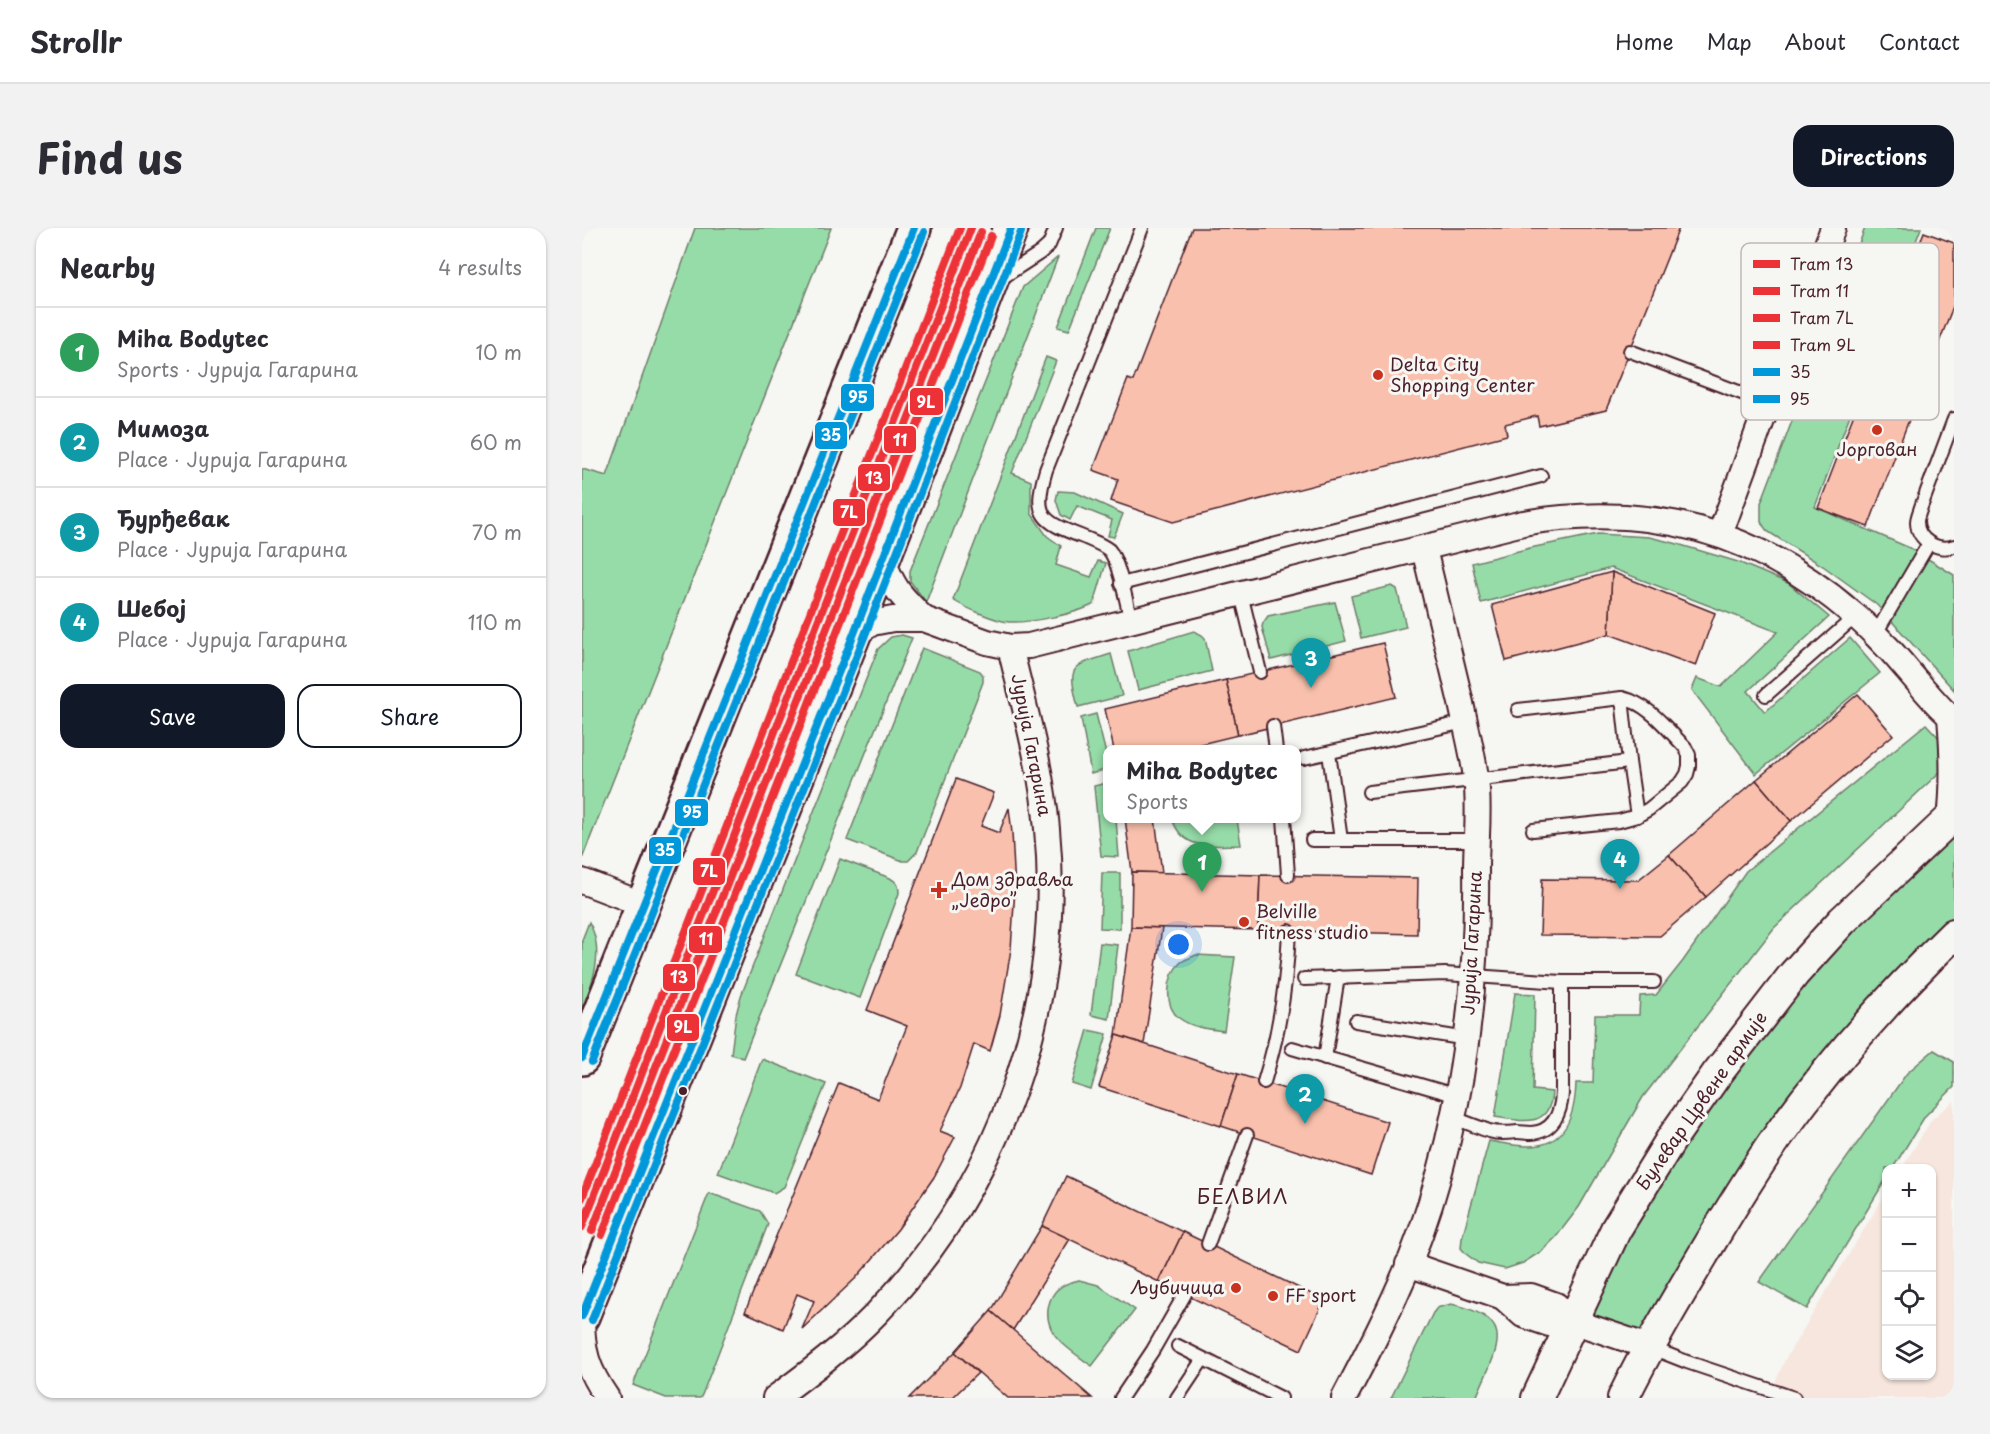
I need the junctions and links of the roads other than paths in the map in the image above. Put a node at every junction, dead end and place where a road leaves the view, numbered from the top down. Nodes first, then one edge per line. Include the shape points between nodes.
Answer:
1 (914, 228) edge
2 (1011, 228) edge
3 (1056, 228) edge
4 (1142, 228) edge
5 (1833, 228) edge
6 (1827, 243) edge
7 (987, 288) junction
8 (1630, 351) dead end
9 (1741, 393) edge
10 (1954, 419) edge
11 (1762, 420) edge
12 (1541, 476) dead end
13 (1720, 534) junction
14 (1929, 543) junction
15 (1954, 546) edge
16 (1424, 549) junction
17 (883, 558) junction
18 (1121, 584) junction
19 (1241, 594) junction
20 (1856, 616) junction
21 (924, 619) junction
22 (1131, 621) junction
23 (1875, 635) junction
24 (853, 636) junction
25 (1010, 647) junction
26 (1260, 672) dead end
27 (1766, 695) dead end
28 (1622, 698) junction
29 (1518, 710) dead end
30 (1952, 717) edge
31 (1465, 722) junction
32 (1273, 726) dead end
33 (1275, 745) edge
34 (1329, 753) junction
35 (1304, 758) dead end
36 (1629, 762) junction
37 (1476, 781) junction
38 (1369, 792) dead end
39 (1637, 816) junction
40 (1952, 817) edge
41 (1284, 823) edge
42 (1533, 830) dead end
43 (1312, 840) dead end
44 (1341, 840) junction
45 (1476, 840) junction
46 (1287, 875) dead end
47 (582, 880) edge
48 (642, 904) junction
49 (1289, 931) dead end
50 (1954, 934) edge
51 (1338, 977) junction
52 (1474, 977) junction
53 (1304, 979) dead end
54 (1563, 982) junction
55 (1654, 982) dead end
56 (1356, 1021) dead end
57 (1467, 1039) junction
58 (1292, 1048) dead end
59 (582, 1058) edge
60 (1325, 1058) junction
61 (1264, 1082) dead end
62 (1462, 1113) junction
63 (1247, 1135) dead end
64 (1208, 1244) dead end
65 (1408, 1264) junction
66 (1185, 1294) dead end
67 (582, 1316) edge
68 (1572, 1321) junction
69 (1178, 1346) dead end
70 (1648, 1347) junction
71 (1203, 1359) junction
72 (607, 1398) edge
73 (775, 1398) edge
74 (1121, 1398) edge
75 (1177, 1398) edge
76 (1281, 1398) edge
77 (1344, 1398) edge
78 (1537, 1398) edge
79 (1623, 1398) edge
80 (1794, 1398) edge

1 - 48 main road
2 - 7 main road
3 - 7 lane via 1040,253
4 - 18 lane via 1046,470 1039,502 1043,514 1058,527 1109,551
5 - 6 street
7 - 17 main road
8 - 9 lane
10 - 14 lane via 1917,522 1920,534
11 - 13 street
12 - 18 lane
13 - 16 street, Јурија Гагарина via 1656,519 1568,516 1523,523
13 - 20 street, Булевар Црвене армије via 1793,570
14 - 15 lane
14 - 23 lane
16 - 19 street, Јурија Гагарина
16 - 31 street, Јурија Гагарина
17 - 21 street, Јурија Гагарина via 900,596
17 - 24 main road
18 - 22 lane
19 - 22 street, Јурија Гагарина
19 - 26 lane
20 - 23 street, Булевар Црвене армије
20 - 27 lane
21 - 24 street, Јурија Гагарина via 883,621
21 - 25 street, Јурија Гагарина
22 - 25 street, Јурија Гагарина
23 - 30 street, Булевар Црвене армије
24 - 67 main road
25 - 73 street, Јурија Гагарина via 1041,784 1049,886 1039,997 1015,1089 974,1180 950,1222 917,1266 860,1329
28 - 29 lane
28 - 36 lane
28 - 39 lane via 1647,709 1689,755 1682,782
30 - 40 street, Булевар Црвене армије
31 - 34 lane
31 - 37 street, Јурија Гагарина
32 - 33 lane
34 - 35 lane
34 - 44 lane
36 - 37 lane
36 - 39 lane
37 - 38 lane
37 - 45 street, Јурија Гагарина
39 - 42 lane
40 - 68 street, Булевар Црвене армије via 1842,921 1748,1031 1672,1138 1616,1229
41 - 46 lane
43 - 44 lane
44 - 45 lane
45 - 52 street, Јурија Гагарина
47 - 48 street
48 - 59 main road
49 - 61 lane via 1275,1043
50 - 70 street via 1905,982 1778,1135
51 - 52 lane
51 - 53 lane
51 - 60 lane
52 - 54 lane
52 - 57 street, Јурија Гагарина
54 - 55 lane
54 - 62 lane via 1562,1106 1551,1126 1533,1133 1520,1132
56 - 57 lane
57 - 62 street, Јурија Гагарина
58 - 60 lane
60 - 62 lane
62 - 65 street, Јурија Гагарина
63 - 64 lane
65 - 68 street via 1503,1297 1531,1296 1556,1305
65 - 77 street, Јурија Гагарина
66 - 74 lane
67 - 72 street via 582,1343 589,1367
68 - 70 street
68 - 78 street, Булевар Црвене армије
69 - 71 lane
70 - 79 street
70 - 80 lane
71 - 75 lane
71 - 76 lane

